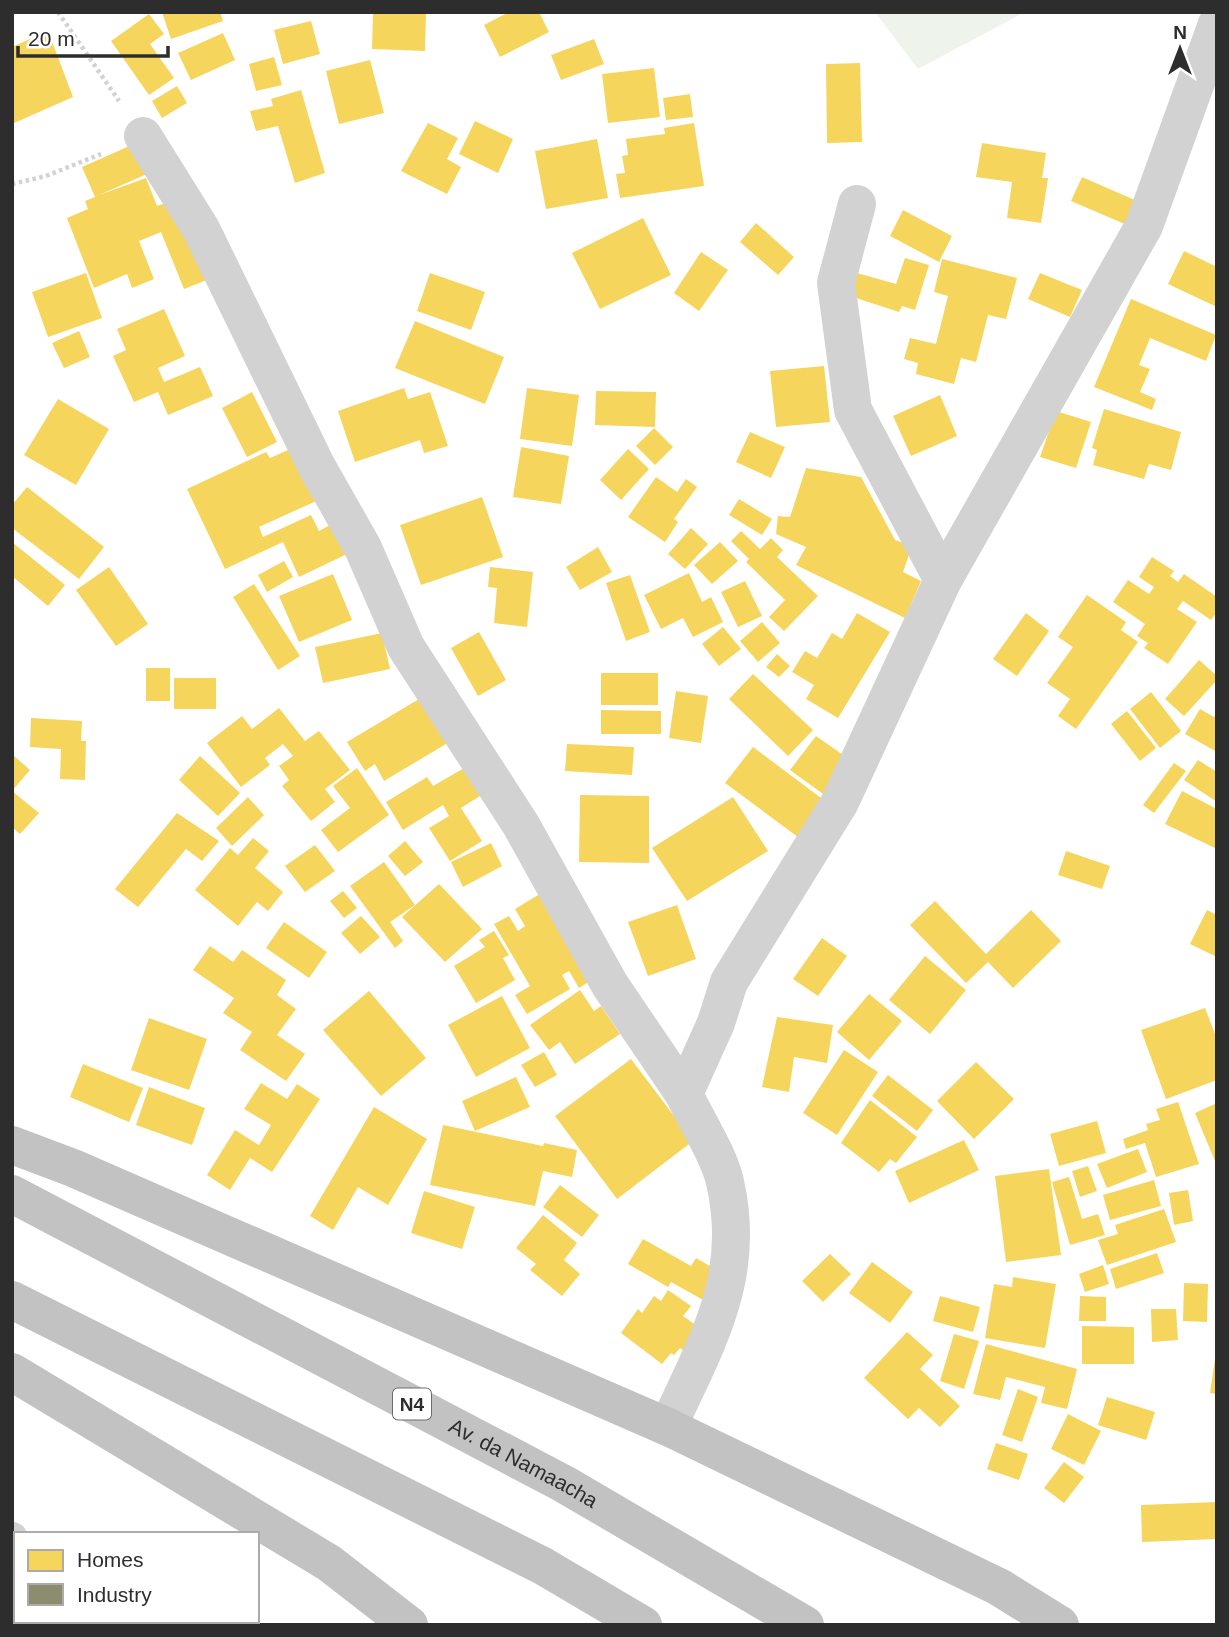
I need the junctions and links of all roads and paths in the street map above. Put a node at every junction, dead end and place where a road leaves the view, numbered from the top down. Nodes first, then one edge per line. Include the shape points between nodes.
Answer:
1 (58, 12) edge
2 (1217, 24) edge
3 (144, 136) junction
4 (12, 184) edge
5 (857, 204) dead end
6 (943, 580) junction
7 (684, 1094) junction
8 (12, 1145) edge
9 (12, 1195) edge
10 (12, 1300) edge
11 (12, 1372) edge
12 (667, 1427) junction
13 (409, 1625) edge
14 (643, 1625) edge
15 (805, 1625) edge
16 (1060, 1625) edge

1 - 3 path
2 - 6 street via 1144,226
3 - 4 path via 46,176
3 - 7 street via 201,229 317,467 363,548 406,646 521,825 610,985
5 - 6 street via 836,283 853,410
6 - 7 street via 840,802 729,982
7 - 12 street via 725,1180 733,1248 720,1312
8 - 12 highway
9 - 15 highway, Av. da Namaacha / N4 via 564,1484
10 - 14 highway via 543,1566
11 - 13 highway via 329,1563
12 - 16 highway via 999,1587

